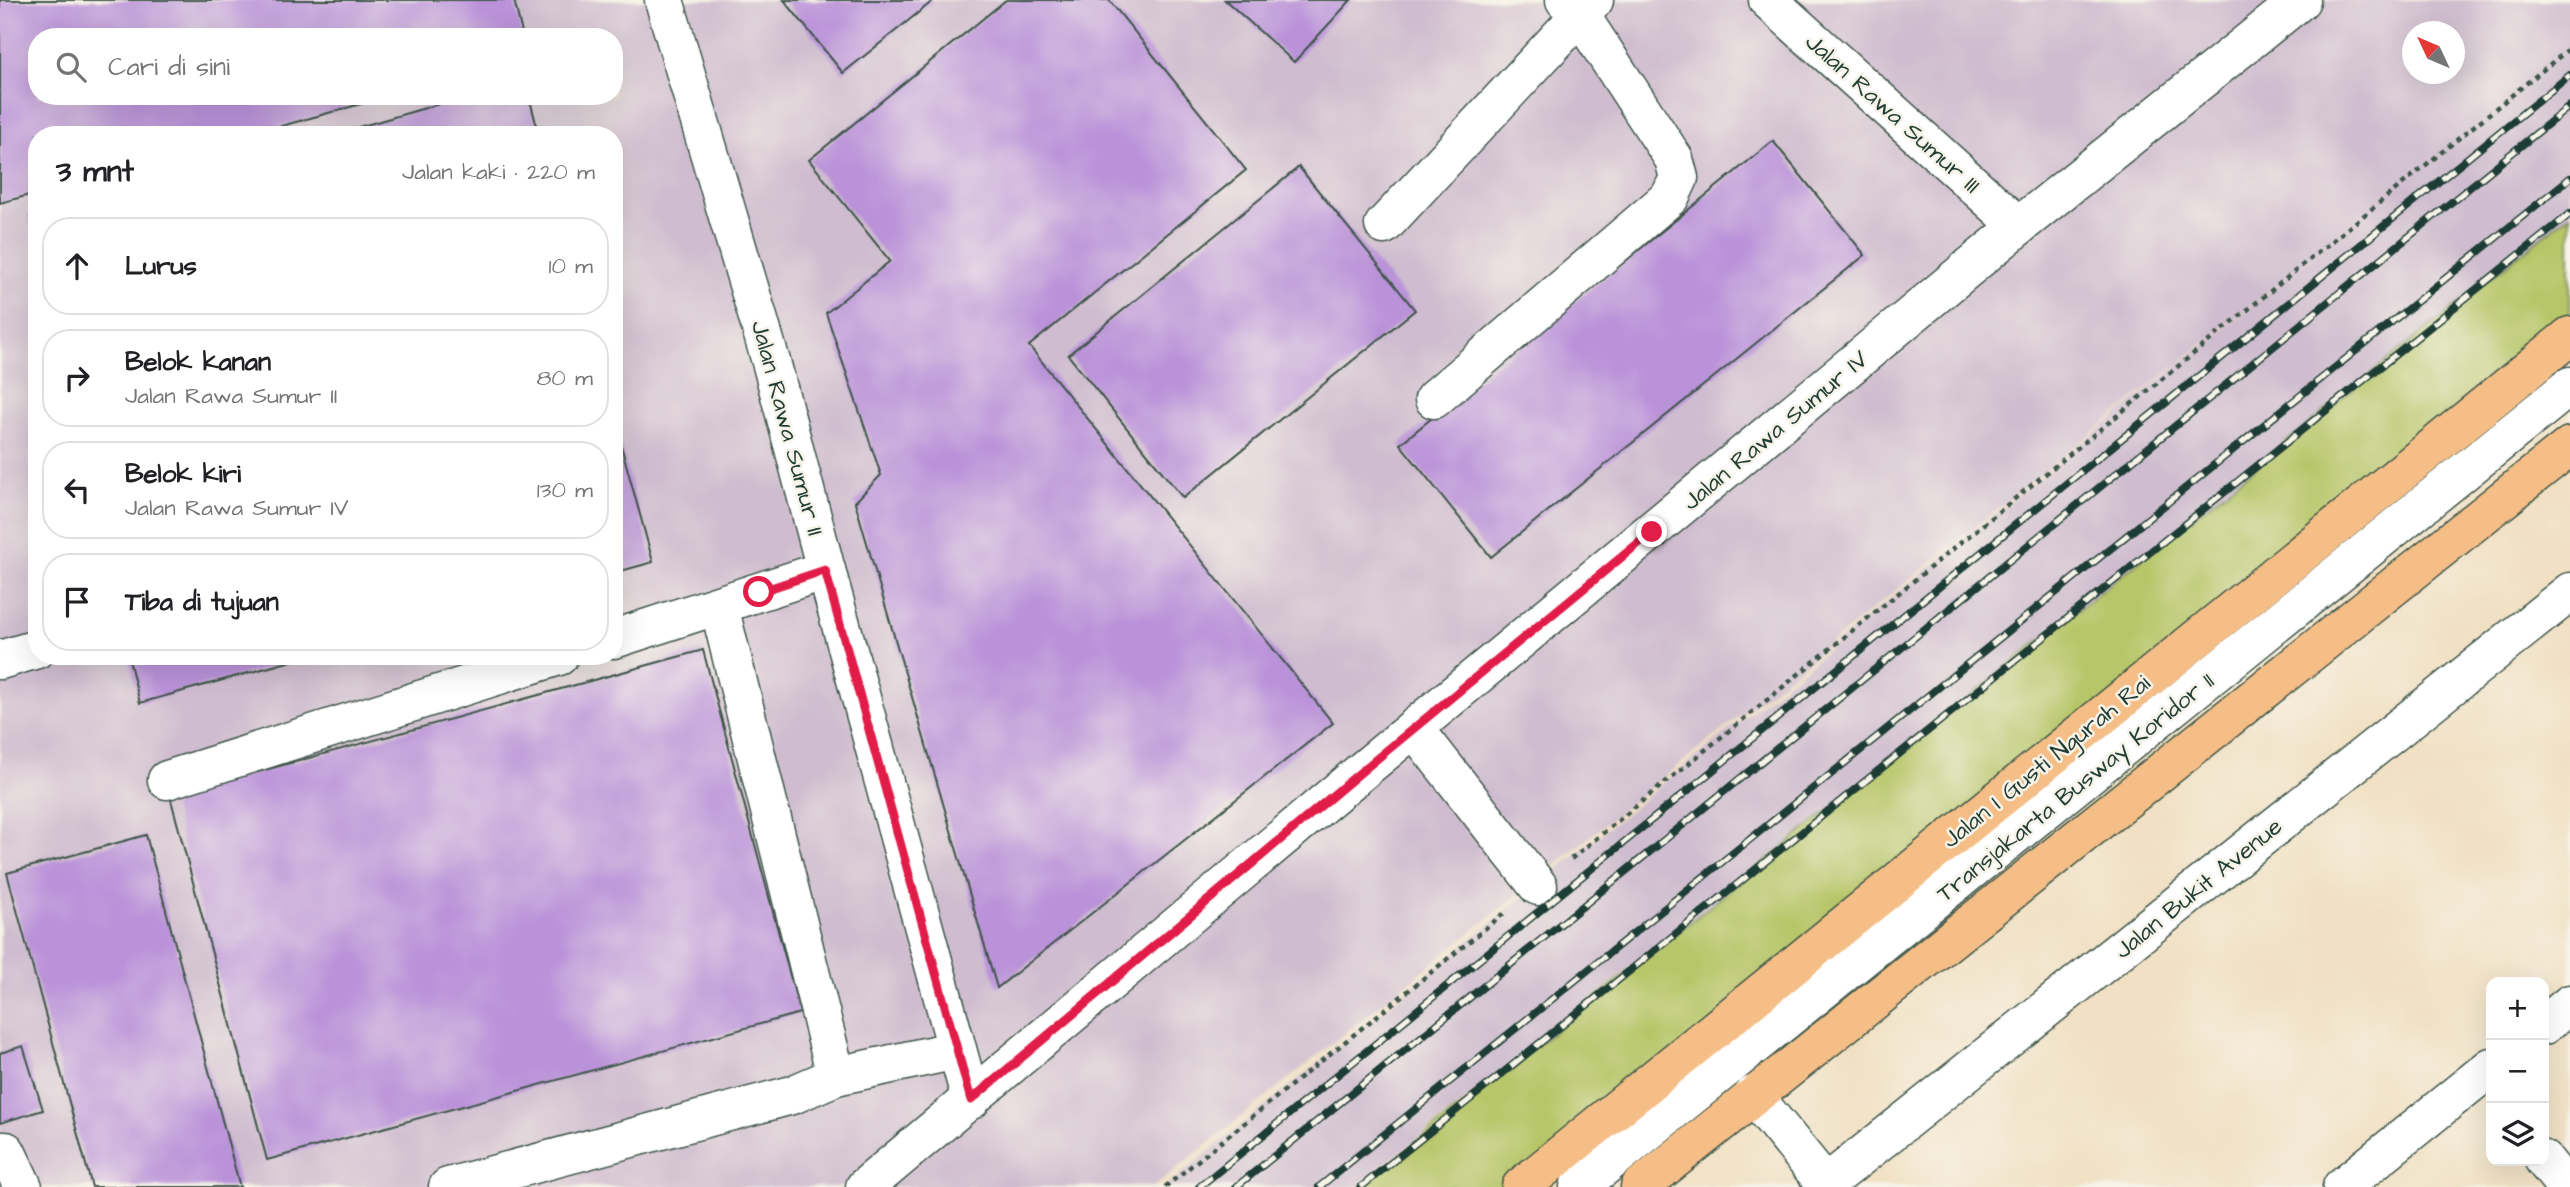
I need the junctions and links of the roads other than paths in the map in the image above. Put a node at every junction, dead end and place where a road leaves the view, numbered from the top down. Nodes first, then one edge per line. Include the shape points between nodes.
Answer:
1 (664, 0) edge
2 (1768, 0) edge
3 (2301, 0) edge
4 (1580, 5) edge
5 (1384, 225) dead end
6 (2020, 226) junction
7 (2570, 335) edge
8 (2570, 386) edge
9 (1434, 399) dead end
10 (2570, 446) edge
11 (825, 570) junction
12 (2570, 592) edge
13 (719, 606) junction
14 (623, 636) edge
15 (28, 652) edge
16 (0, 660) edge
17 (531, 665) edge
18 (1414, 728) junction
19 (167, 780) dead end
20 (1538, 886) road end
21 (2570, 1004) edge
22 (2549, 1021) edge
23 (957, 1050) junction
24 (836, 1076) junction
25 (2486, 1081) edge
26 (1753, 1095) junction
27 (971, 1100) junction
28 (0, 1152) edge
29 (2549, 1166) edge
30 (1826, 1186) edge
31 (23, 1187) edge
32 (448, 1187) edge
33 (865, 1187) edge
34 (1521, 1187) edge
35 (1579, 1187) edge
36 (1640, 1187) edge
37 (2342, 1187) edge
38 (2566, 1187) edge

1 - 11 street, Jalan Rawa Sumur II via 772,365
2 - 6 street, Jalan Rawa Sumur III
3 - 6 street, Jalan Rawa Sumur IV
4 - 5 street
4 - 9 street via 1674,159 1679,178 1670,197
6 - 18 street, Jalan Rawa Sumur IV
7 - 34 main road, Jalan I Gusti Ngurah Rai
8 - 35 street, Transjakarta Busway Koridor 11
10 - 26 main road
11 - 13 street
11 - 23 street, Jalan Rawa Sumur II
12 - 30 street, Jalan Bukit Avenue
13 - 14 street
13 - 24 street
15 - 16 street
17 - 19 street
18 - 20 street
18 - 27 street, Jalan Rawa Sumur IV
21 - 22 street
23 - 24 street
23 - 27 street, Jalan Rawa Sumur II
24 - 32 street via 792,1094
25 - 37 street
26 - 30 street
26 - 36 main road
27 - 33 street, Jalan Rawa Sumur IV
28 - 31 street via 6,1151
29 - 38 street

